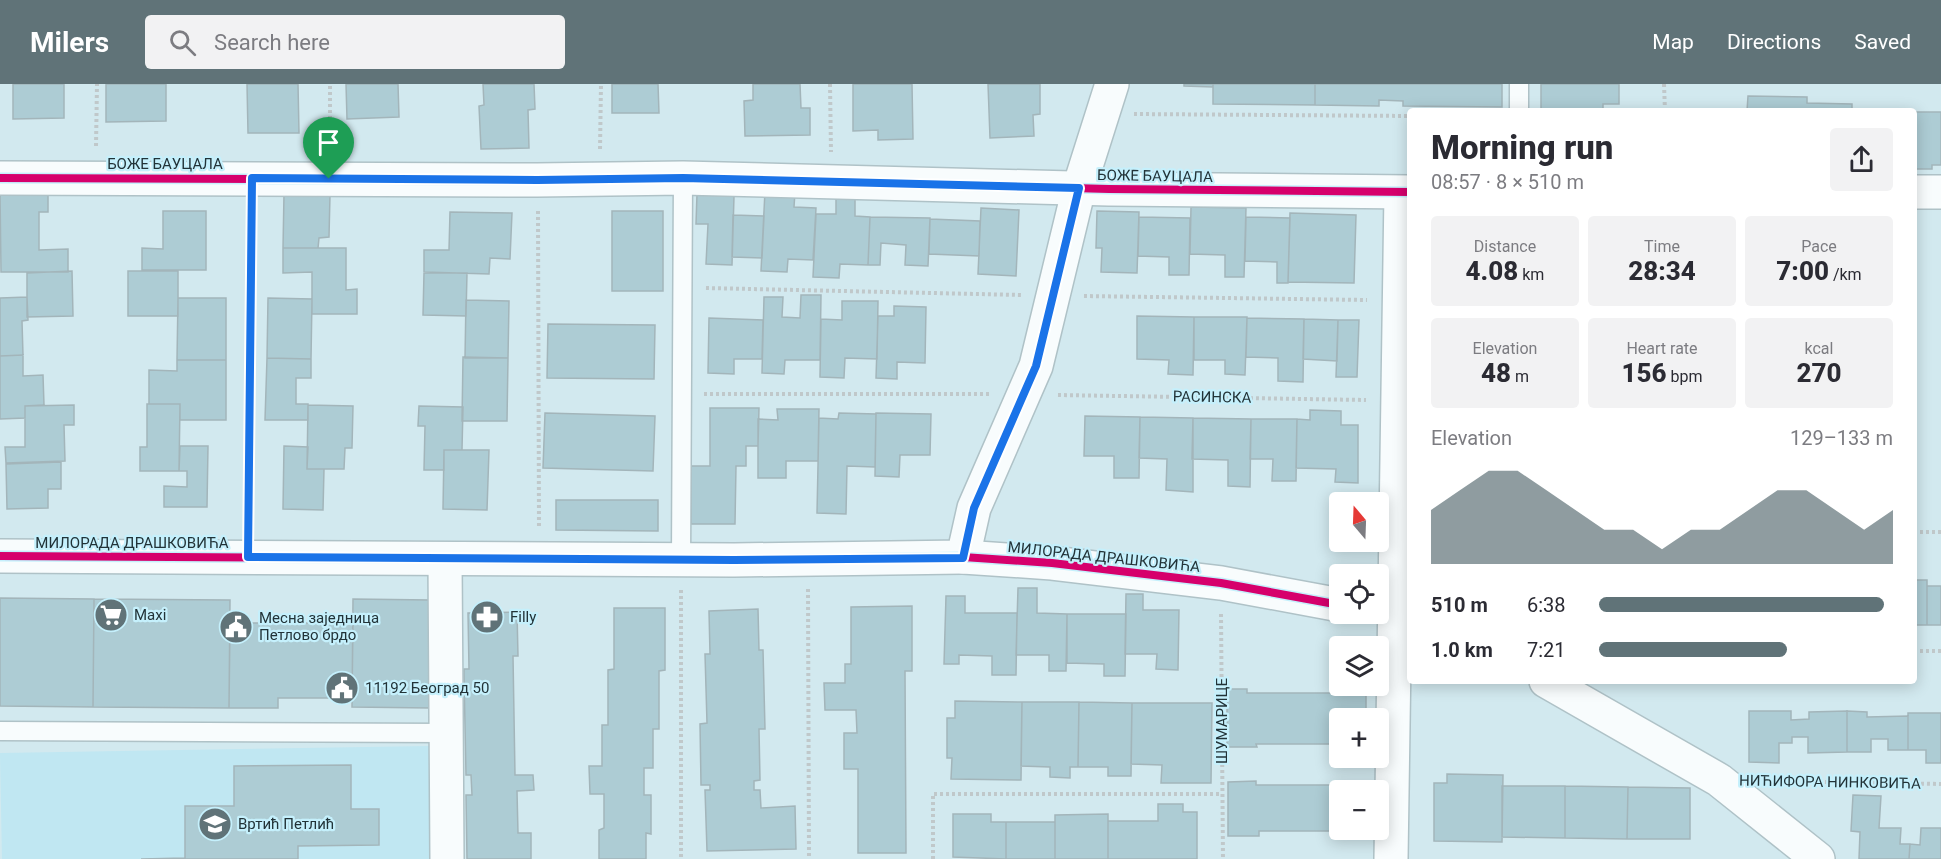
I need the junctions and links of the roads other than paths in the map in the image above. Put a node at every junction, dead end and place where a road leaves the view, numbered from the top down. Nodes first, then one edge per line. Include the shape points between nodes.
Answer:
1 (1519, 84) edge
2 (1108, 99) edge
3 (1519, 108) edge
4 (0, 178) edge
5 (683, 178) junction
6 (1079, 188) junction
7 (1406, 192) edge
8 (1917, 192) edge
9 (1941, 192) edge
10 (0, 556) edge
11 (963, 558) junction
12 (445, 559) junction
13 (681, 560) junction
14 (1329, 603) edge
15 (1391, 620) edge
16 (1551, 684) edge
17 (0, 731) edge
18 (446, 733) junction
19 (447, 859) edge
20 (1391, 859) edge
21 (1818, 859) edge

1 - 3 lane
2 - 6 street
4 - 5 street, БОЖЕ БАУЦАЛА
5 - 6 street, БОЖЕ БАУЦАЛА
5 - 13 lane
6 - 7 street, БОЖЕ БАУЦАЛА
6 - 11 street via 1036,366 974,508
7 - 15 street
8 - 9 street
10 - 12 street, МИЛОРАДА ДРАШКОВИЋА
11 - 13 street, МИЛОРАДА ДРАШКОВИЋА
11 - 14 street, МИЛОРАДА ДРАШКОВИЋА via 1052,563 1221,583
12 - 13 street, МИЛОРАДА ДРАШКОВИЋА
12 - 18 street
15 - 20 street
16 - 21 street via 1719,780
17 - 18 lane
18 - 19 street

